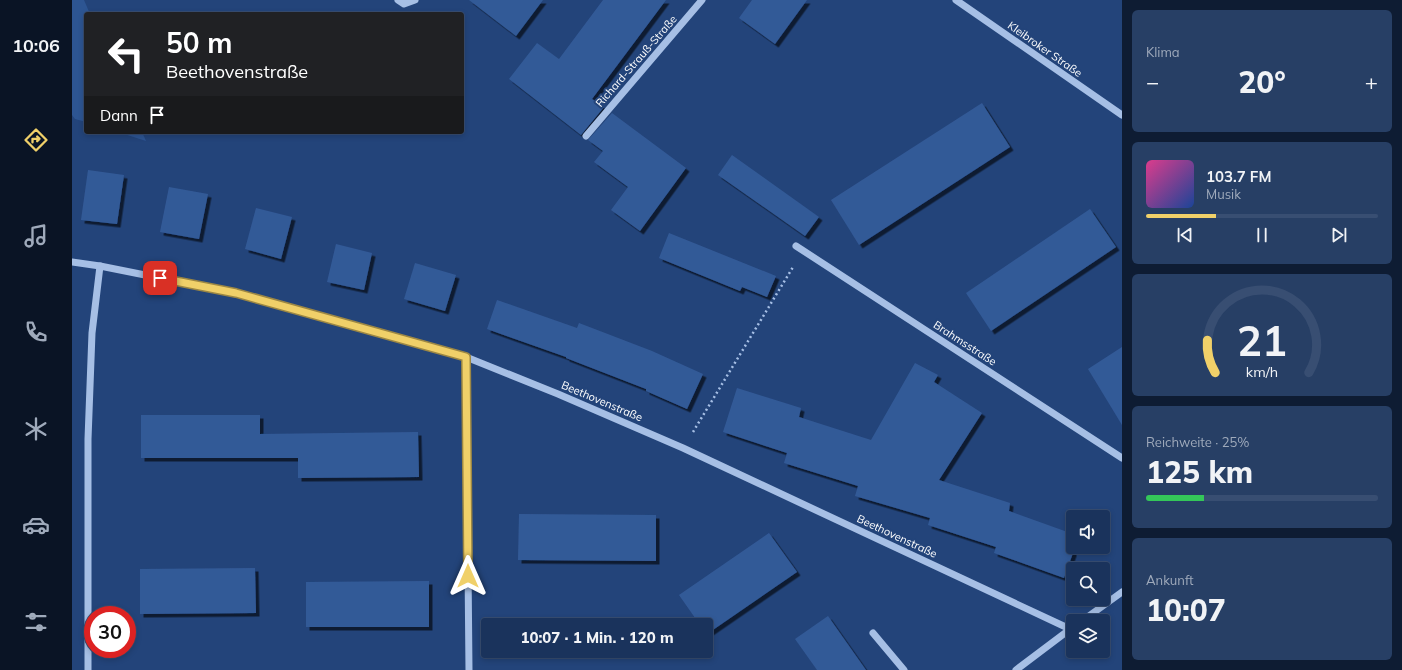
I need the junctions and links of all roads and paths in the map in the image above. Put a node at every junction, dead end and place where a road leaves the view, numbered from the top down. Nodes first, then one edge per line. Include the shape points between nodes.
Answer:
1 (398, 0) edge
2 (415, 0) edge
3 (702, 0) edge
4 (956, 0) edge
5 (1122, 115) edge
6 (586, 136) dead end
7 (796, 246) dead end
8 (803, 251) junction
9 (72, 262) edge
10 (100, 266) junction
11 (466, 357) junction
12 (683, 448) junction
13 (1122, 458) edge
14 (1122, 592) edge
15 (1092, 614) edge
16 (1066, 625) edge
17 (1066, 632) edge
18 (873, 633) dead end
19 (88, 670) edge
20 (469, 670) edge
21 (904, 670) edge
22 (1016, 670) edge

1 - 2 street via 404,4
3 - 6 street, Richard-Strauß-Straße
4 - 5 street, Kleibroker Straße
7 - 8 street, Brahmsstraße
8 - 12 path
8 - 13 street, Brahmsstraße
9 - 10 street, Beethovenstraße
10 - 11 street, Beethovenstraße via 236,293
10 - 19 street via 92,333 89,424
11 - 12 street, Beethovenstraße
11 - 20 street
12 - 16 street, Beethovenstraße
14 - 15 street
17 - 22 street
18 - 21 street

